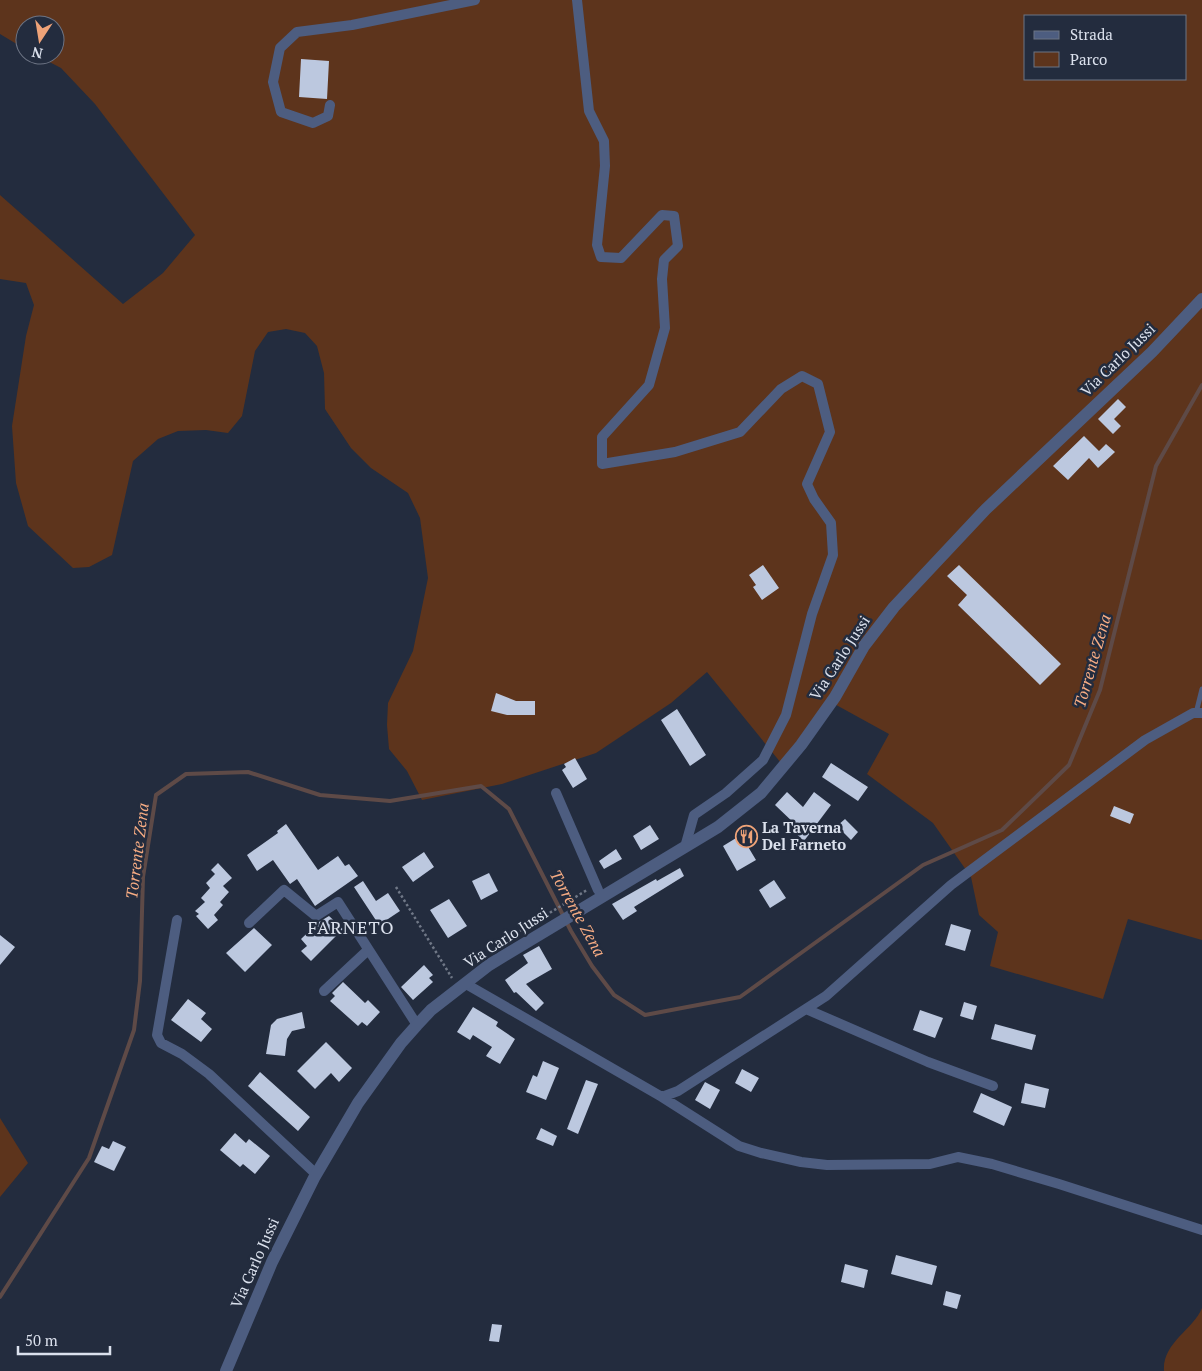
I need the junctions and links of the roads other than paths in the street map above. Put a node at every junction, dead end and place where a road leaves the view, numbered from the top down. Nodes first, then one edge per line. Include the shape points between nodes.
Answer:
1 (475, 0) edge
2 (578, 0) edge
3 (330, 105) dead end
4 (1202, 299) edge
5 (1202, 690) edge
6 (1199, 713) edge
7 (556, 793) dead end
8 (685, 847) junction
9 (598, 890) dead end
10 (177, 920) dead end
11 (249, 923) dead end
12 (368, 950) junction
13 (466, 984) junction
14 (324, 991) dead end
15 (806, 1009) junction
16 (417, 1025) junction
17 (993, 1086) dead end
18 (662, 1097) junction
19 (316, 1174) junction
20 (1202, 1230) edge
21 (226, 1371) edge

1 - 3 street via 352,25 297,32 280,48 273,82 281,112 313,123 328,116
2 - 8 street via 589,111 604,142 605,166 597,245 601,257 621,258 662,214 674,216 678,246 664,260 664,328 649,385 602,438 602,464 676,452 740,432 782,389 802,376 818,384 830,432 807,484 832,523 833,555 812,614 786,715 763,760 726,793 694,815
4 - 8 street, Via Carlo Jussi via 1152,352 986,509 894,607 864,646 835,697 801,745 761,793 718,828
5 - 6 lane
6 - 15 street via 1145,740 951,885 826,996
7 - 9 street
8 - 13 street, Via Carlo Jussi via 489,965
10 - 19 street via 158,1036 160,1043 209,1074
11 - 12 street via 284,890 316,916 338,902
12 - 14 street
12 - 16 street
13 - 16 street, Via Carlo Jussi via 431,1010
13 - 18 street, Via Carlo Jussi
15 - 17 street via 928,1062
15 - 18 street via 678,1091
16 - 19 street, Via Carlo Jussi via 358,1103
18 - 20 street, Via Carlo Jussi via 739,1146 761,1153 827,1165 930,1164 958,1156 1059,1184
19 - 21 street, Via Carlo Jussi via 272,1262

